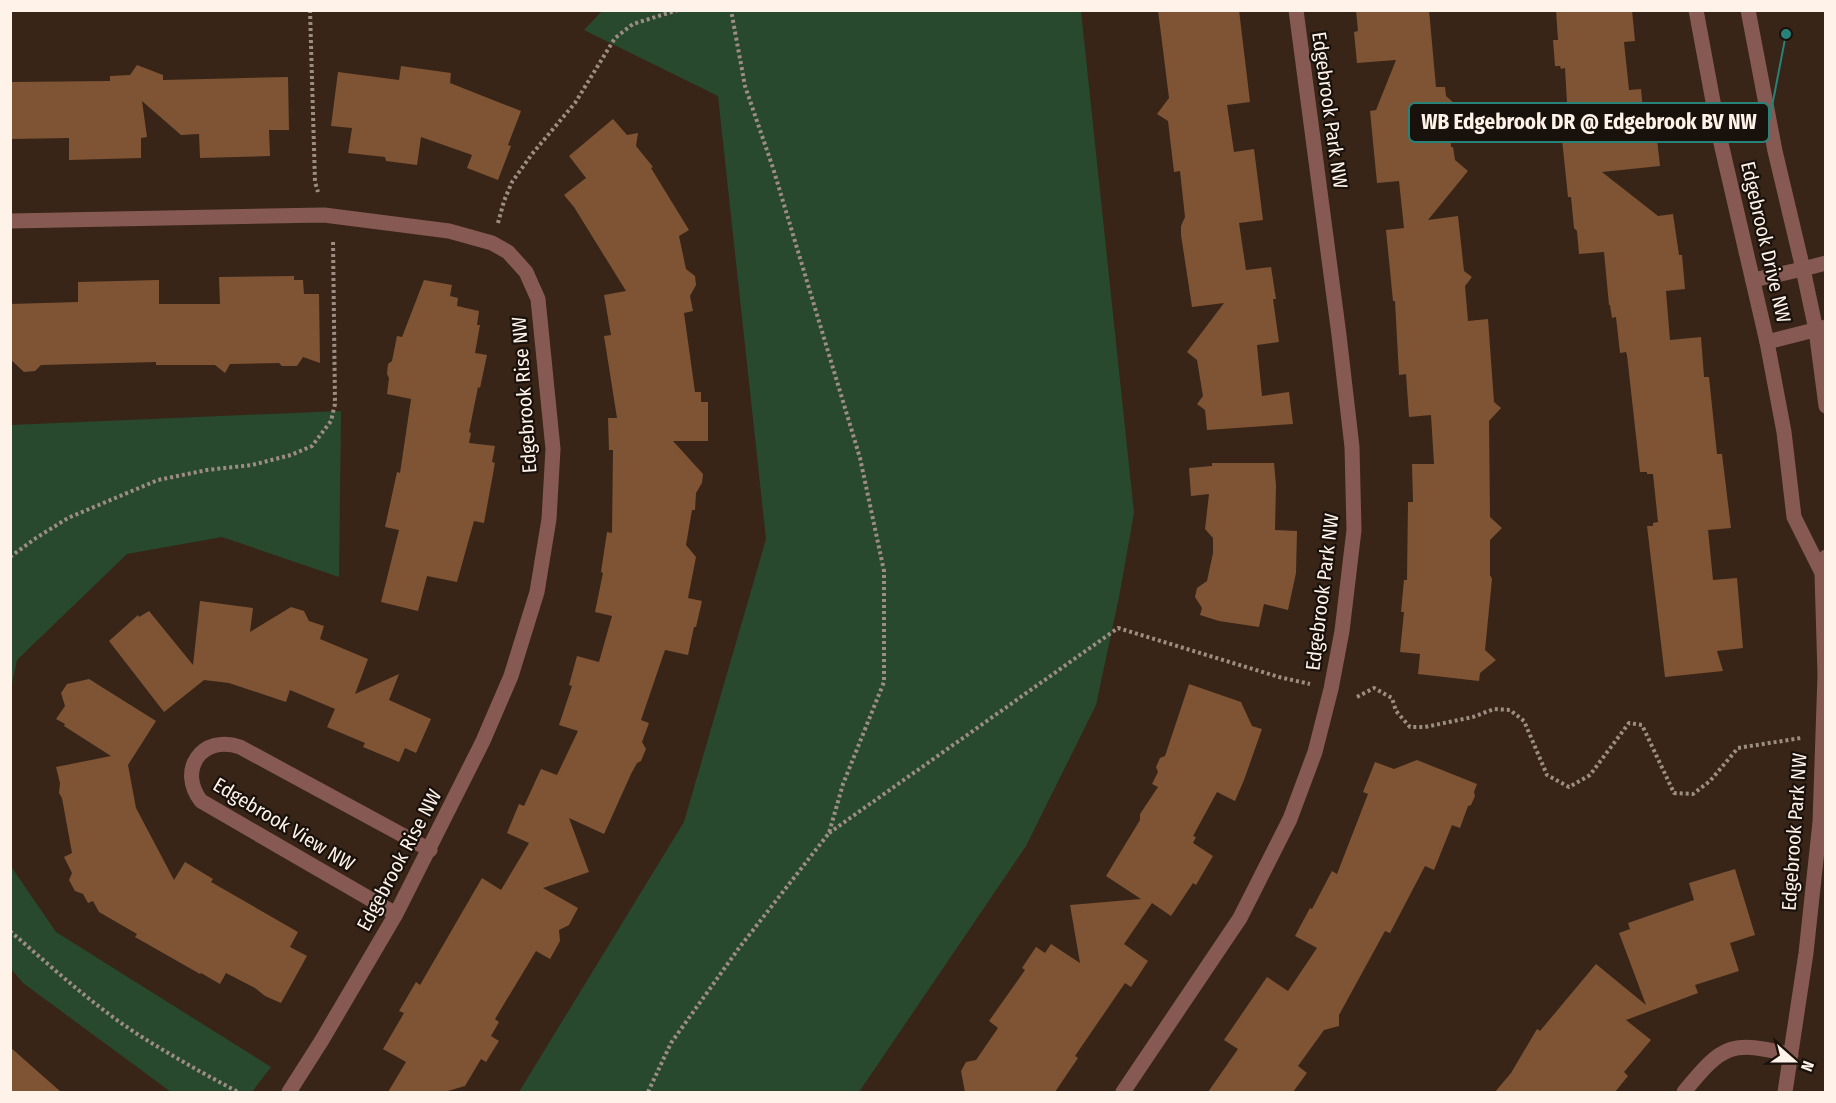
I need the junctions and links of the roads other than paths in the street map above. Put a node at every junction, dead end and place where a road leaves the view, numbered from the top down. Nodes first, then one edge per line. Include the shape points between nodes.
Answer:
1 (1296, 10) edge
2 (1696, 10) edge
3 (1748, 10) edge
4 (10, 221) edge
5 (1826, 263) edge
6 (1803, 269) junction
7 (1753, 280) junction
8 (1821, 329) edge
9 (1767, 342) junction
10 (1826, 406) edge
11 (1826, 557) edge
12 (1822, 573) junction
13 (430, 850) junction
14 (396, 914) junction
15 (1791, 1055) junction
16 (289, 1092) edge
17 (1123, 1092) edge
18 (1684, 1092) edge
19 (1785, 1092) edge

1 - 17 street, Edgebrook Park NW via 1352,447 1354,530 1342,631 1315,752 1290,819 1240,918
2 - 7 street, Edgebrook Drive NW via 1720,139
3 - 6 street, Edgebrook Drive NW
4 - 13 street, Edgebrook Rise NW via 324,215 449,231 492,243 508,252 526,272 538,299 553,449 549,519 537,592 511,676
5 - 6 street
6 - 7 street
6 - 8 street, Edgebrook Drive NW via 1810,303
7 - 9 street, Edgebrook Drive NW
8 - 9 street
8 - 10 street
9 - 12 street, Edgebrook Park NW via 1784,432 1794,517
11 - 12 street, Edgebrook Park NW
12 - 15 street, Edgebrook Park NW via 1825,675 1820,822
13 - 14 street, Edgebrook Rise NW
13 - 14 street, Edgebrook View NW via 230,743 211,746 196,759 191,781 201,801
14 - 16 street, Edgebrook Rise NW
15 - 18 street via 1760,1047 1733,1047 1711,1060
15 - 19 street, Edgebrook Park NW

